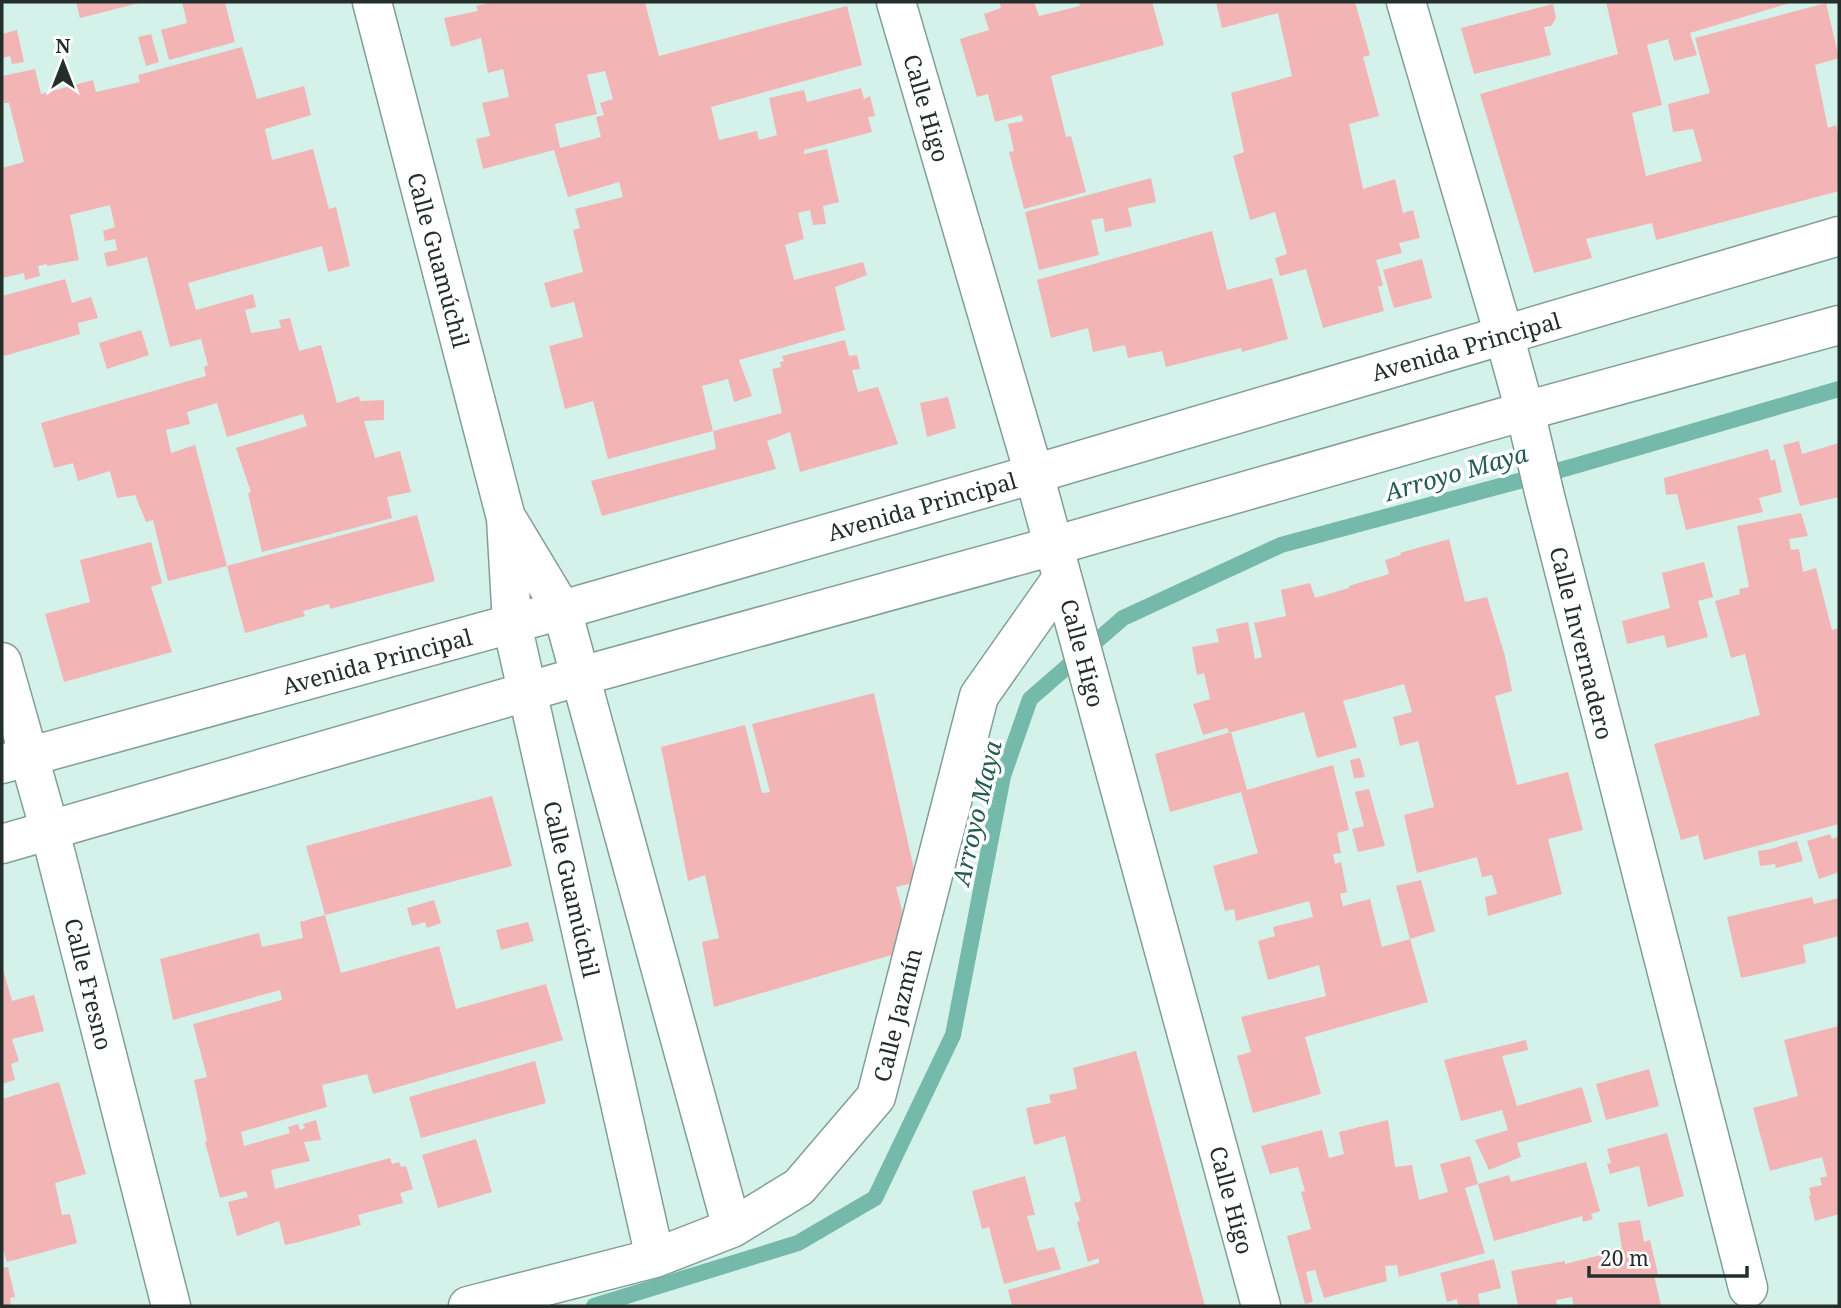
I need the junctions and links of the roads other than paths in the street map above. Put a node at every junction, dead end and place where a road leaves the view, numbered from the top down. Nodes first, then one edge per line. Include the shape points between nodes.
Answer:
1 (372, 2) edge
2 (896, 2) edge
3 (1406, 2) edge
4 (1839, 236) edge
5 (1839, 324) edge
6 (1504, 335) junction
7 (1525, 411) junction
8 (1034, 474) junction
9 (506, 518) junction
10 (1062, 577) junction
11 (562, 610) junction
12 (512, 624) junction
13 (2, 662) edge
14 (581, 676) junction
15 (527, 693) junction
16 (15, 760) edge
17 (50, 831) junction
18 (2, 844) edge
19 (732, 1228) junction
20 (655, 1258) junction
21 (1748, 1288) dead end
22 (171, 1306) edge
23 (468, 1306) edge
24 (1261, 1306) edge

1 - 9 street, Calle Guamúchil
2 - 8 street, Calle Higo
3 - 6 street, Calle Invernadero
4 - 6 street, Avenida Principal
5 - 7 street
6 - 7 street, Calle Invernadero
6 - 8 street, Avenida Principal
7 - 10 street
7 - 21 street, Calle Invernadero
8 - 10 street, Calle Higo
8 - 11 street, Avenida Principal
9 - 11 street, Calle Guamúchil
9 - 12 street, Calle Guamúchil
10 - 14 street
10 - 19 street, Calle Jazmín via 979,696 876,1097 799,1187
10 - 24 street, Calle Higo
11 - 12 street, Avenida Principal
11 - 14 street, Calle Guamúchil
12 - 15 street, Calle Guamúchil
12 - 16 street, Avenida Principal
13 - 16 street, Calle Fresno
14 - 15 street
14 - 19 street, Calle Guamúchil
15 - 17 street
15 - 20 street, Calle Guamúchil
16 - 17 street, Calle Fresno
17 - 18 street
17 - 22 street, Calle Fresno
19 - 20 street, Calle Jazmín
20 - 23 street, Calle Jazmín

